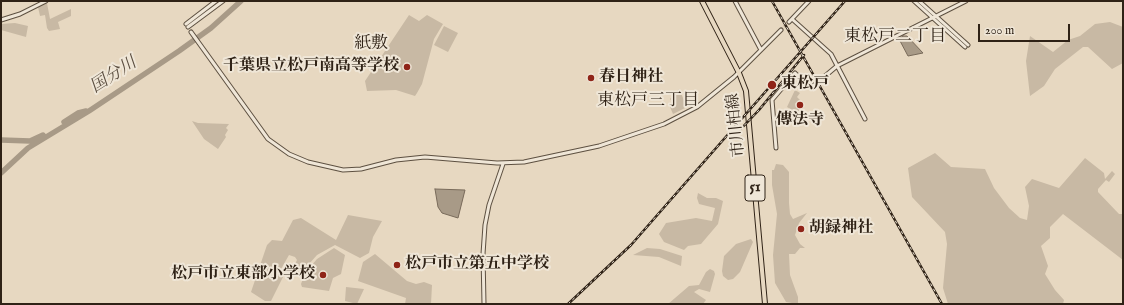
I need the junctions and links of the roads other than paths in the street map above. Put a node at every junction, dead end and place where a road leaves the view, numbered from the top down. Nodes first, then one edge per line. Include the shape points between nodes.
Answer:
1 (46, 1) edge
2 (216, 1) edge
3 (223, 1) edge
4 (702, 1) edge
5 (735, 1) edge
6 (810, 1) edge
7 (914, 1) edge
8 (919, 1) edge
9 (966, 1) edge
10 (933, 16) junction
11 (792, 19) junction
12 (1, 20) edge
13 (789, 22) tunnel mouth
14 (781, 30) tunnel mouth
15 (191, 32) dead end
16 (967, 46) dead end
17 (761, 50) junction
18 (837, 66) junction
19 (739, 73) junction
20 (865, 119) dead end
21 (776, 148) dead end
22 (503, 164) junction
23 (484, 304) edge
24 (765, 304) edge

1 - 12 street
2 - 3 street via 187,26
4 - 19 main road, 市川柏線 / 51
5 - 17 street
6 - 11 street
7 - 10 street
8 - 10 street
9 - 10 street
10 - 16 street
10 - 18 street
11 - 13 street
11 - 18 street via 827,49
14 - 17 street
15 - 22 street via 268,139 289,154 308,162 343,170 425,157
17 - 19 street
18 - 20 street
18 - 21 street via 811,87 795,73 772,100
19 - 22 street via 708,99 664,124 581,150
19 - 24 main road, 市川柏線 / 51 via 748,102
22 - 23 street via 485,224

